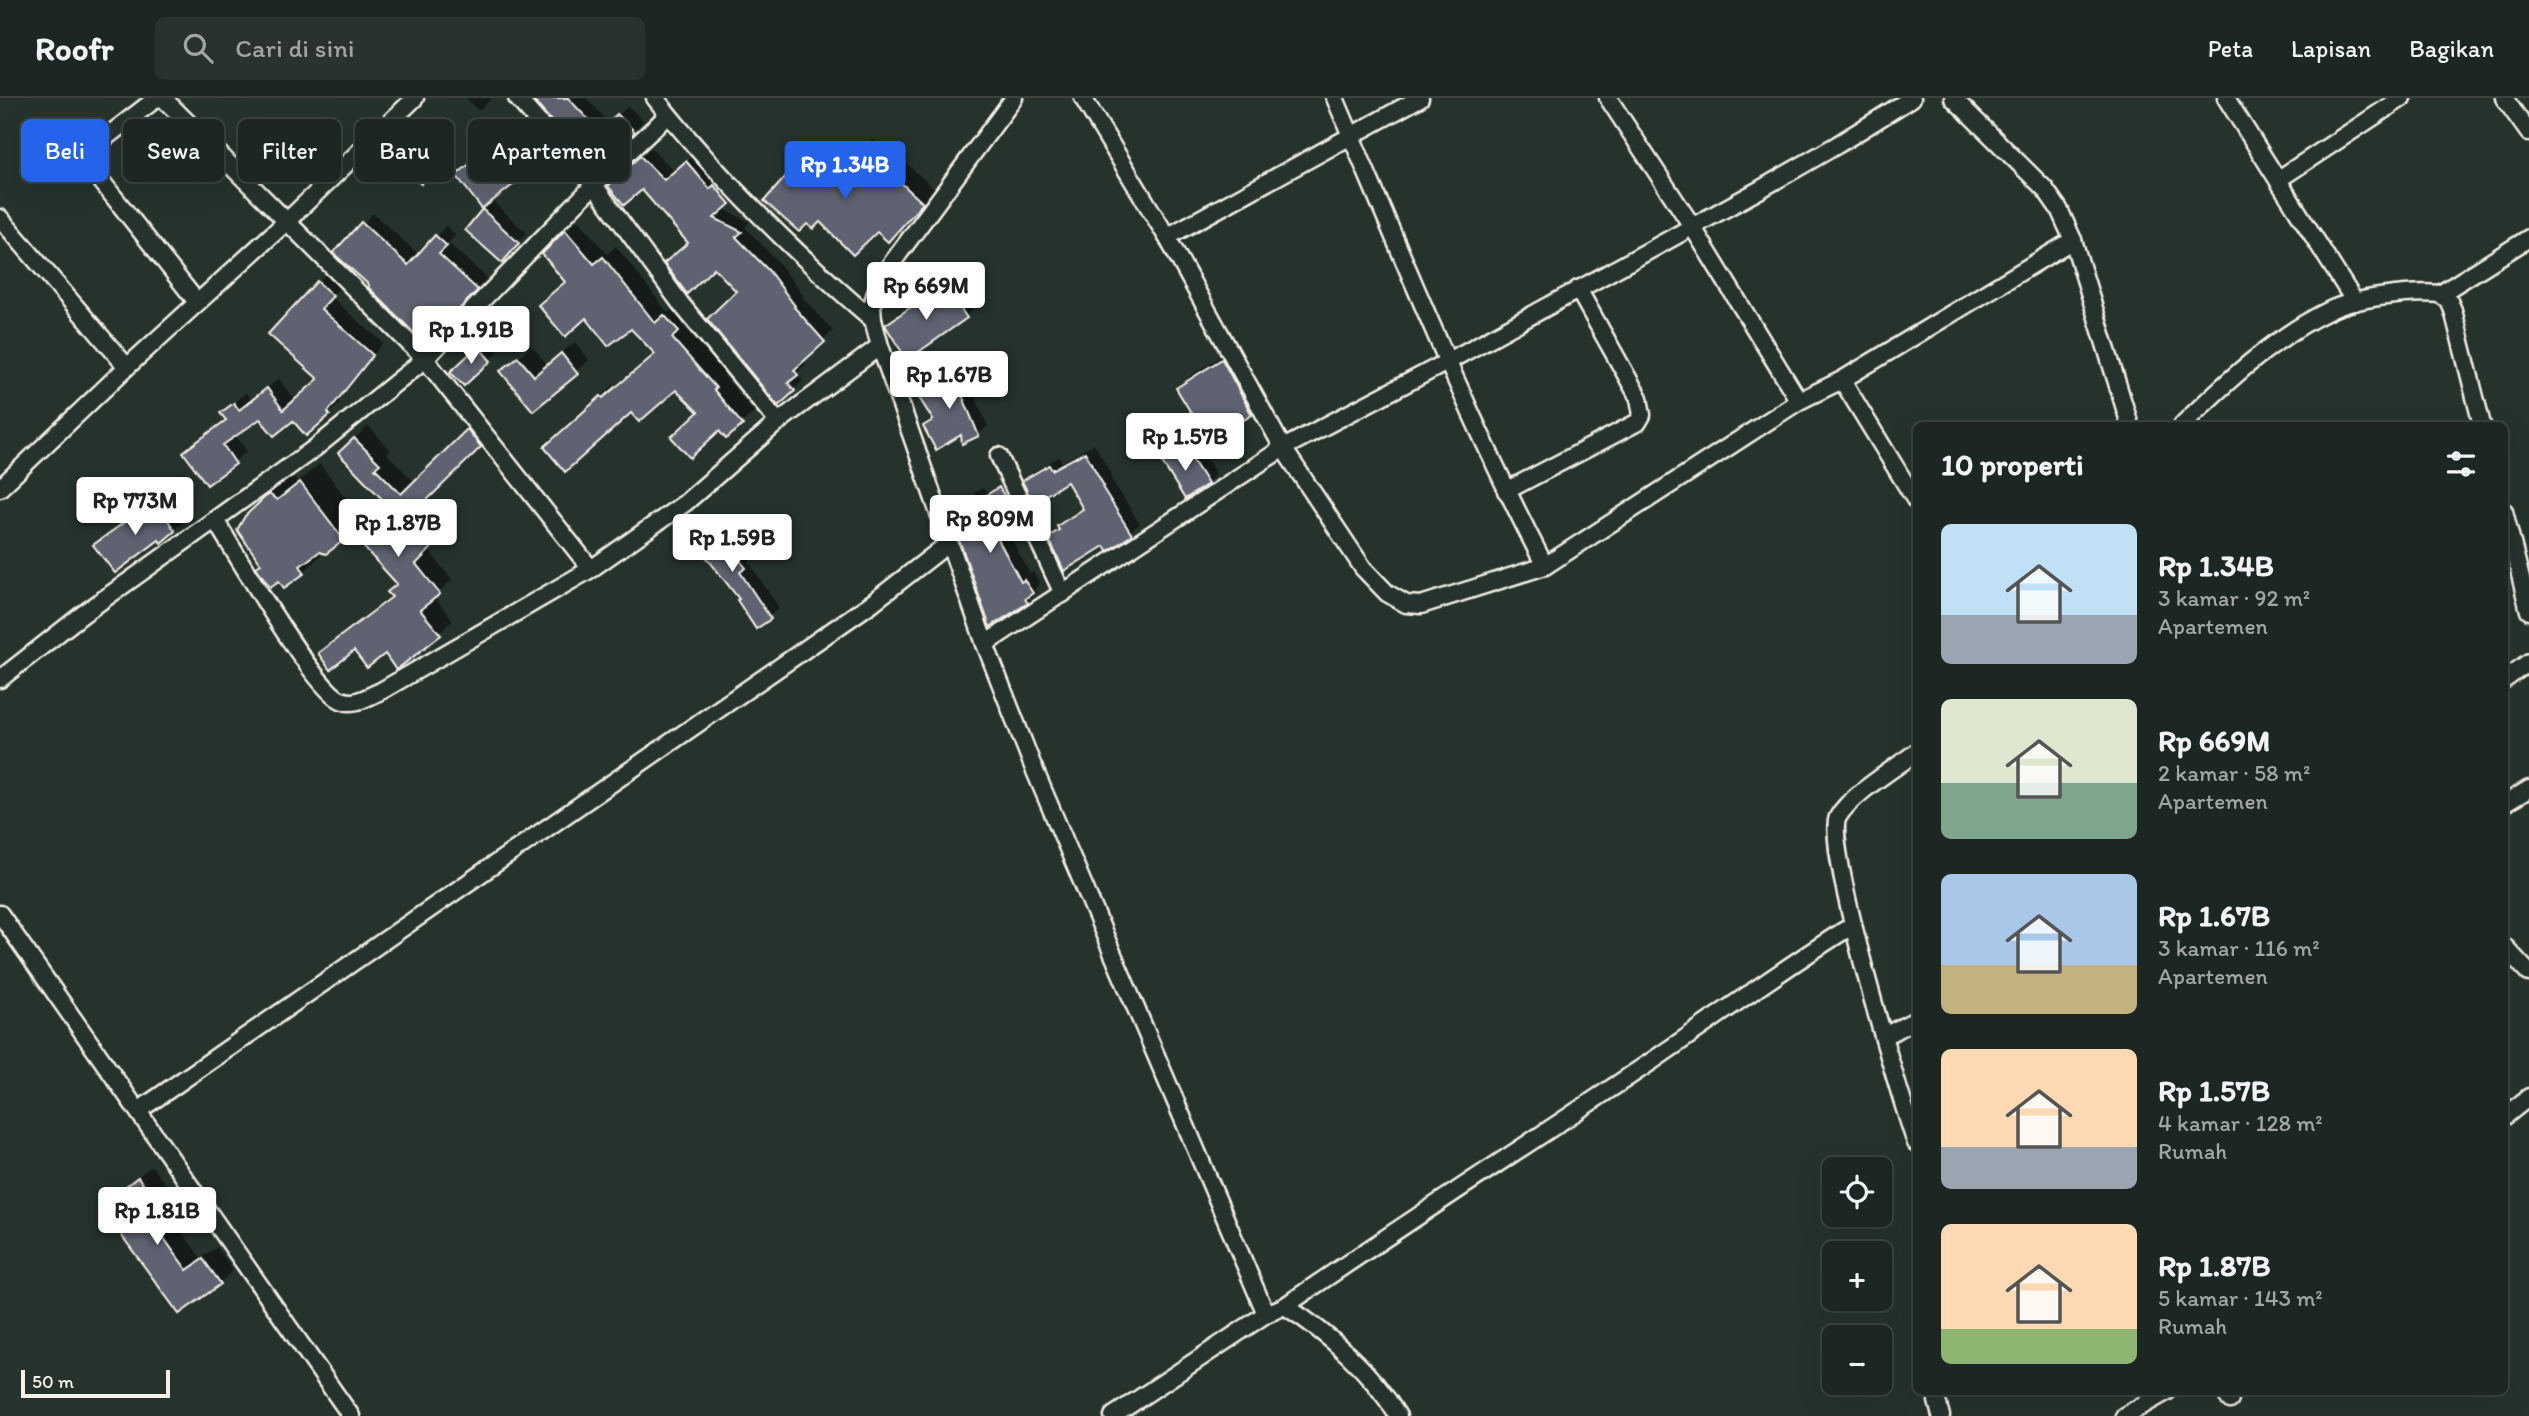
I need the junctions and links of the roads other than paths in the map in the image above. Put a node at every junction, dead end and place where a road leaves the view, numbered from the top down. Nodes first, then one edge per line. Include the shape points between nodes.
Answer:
1 (157, 98) edge
2 (163, 98) edge
3 (415, 98) edge
4 (517, 98) edge
5 (655, 98) edge
6 (1014, 98) edge
7 (1083, 98) edge
8 (1335, 98) edge
9 (1420, 98) edge
10 (1608, 98) edge
11 (1912, 98) edge
12 (1953, 98) edge
13 (2227, 98) edge
14 (2402, 98) edge
15 (2512, 101) edge
16 (668, 115) junction
17 (2529, 133) edge
18 (1351, 136) junction
19 (2279, 179) junction
20 (594, 185) junction
21 (0, 218) edge
22 (286, 222) junction
23 (1692, 226) junction
24 (1167, 237) junction
25 (2529, 238) edge
26 (2073, 240) junction
27 (1578, 289) junction
28 (2441, 294) junction
29 (197, 302) junction
30 (2355, 302) junction
31 (873, 320) junction
32 (880, 346) junction
33 (425, 359) junction
34 (1447, 362) junction
35 (127, 367) junction
36 (1842, 380) junction
37 (1799, 401) junction
38 (778, 422) junction
39 (2129, 422) edge
40 (2185, 422) edge
41 (2482, 422) edge
42 (1283, 448) junction
43 (999, 456) dead end
44 (0, 488) edge
45 (1506, 491) junction
46 (1913, 496) edge
47 (215, 520) junction
48 (2508, 527) edge
49 (2529, 540) edge
50 (949, 543) junction
51 (2513, 546) junction
52 (1545, 566) junction
53 (591, 569) junction
54 (1063, 594) junction
55 (2529, 611) edge
56 (985, 644) junction
57 (2529, 662) edge
58 (2508, 677) edge
59 (0, 679) edge
60 (1913, 754) edge
61 (2529, 789) edge
62 (2508, 802) edge
63 (0, 914) edge
64 (1853, 925) junction
65 (2508, 950) edge
66 (2529, 973) edge
67 (1913, 1022) edge
68 (1884, 1036) junction
69 (2529, 1097) edge
70 (138, 1111) junction
71 (2508, 1114) edge
72 (1913, 1135) edge
73 (1286, 1306) junction
74 (1266, 1314) junction
75 (1938, 1395) edge
76 (2161, 1395) edge
77 (351, 1416) edge
78 (1113, 1416) edge
79 (1398, 1416) edge
80 (1941, 1416) edge
81 (2124, 1416) edge

1 - 29 street via 101,141 91,156 96,173
2 - 22 street
3 - 22 street
4 - 20 street
5 - 16 street
6 - 31 street via 880,279
7 - 24 street
8 - 18 street
9 - 18 street
10 - 23 street
11 - 23 street
12 - 26 street via 2045,189
13 - 19 street
14 - 19 street
15 - 17 street
16 - 20 street
16 - 31 street via 750,205
18 - 24 street
18 - 34 street
19 - 30 street
20 - 33 street
20 - 38 street via 681,303
21 - 35 street
22 - 29 street
22 - 33 street
23 - 27 street
23 - 37 street
24 - 42 street
25 - 28 street
26 - 36 street
26 - 39 street
27 - 34 street
27 - 45 street via 1639,398 1642,415 1638,422
28 - 30 street via 2423,292
28 - 41 street via 2454,310
29 - 35 street
30 - 40 street via 2331,310 2276,343
31 - 32 street
32 - 38 street
32 - 50 street
33 - 47 street via 315,448
33 - 53 street
34 - 42 street
34 - 45 street
35 - 44 street
36 - 37 street
36 - 46 street
37 - 52 street
38 - 53 street via 685,503
42 - 52 street via 1363,568 1387,593 1406,604 1421,605
42 - 54 street
43 - 54 street
45 - 52 street
47 - 53 street via 312,672 338,700 353,704
47 - 59 street
48 - 51 street
49 - 51 street
50 - 56 street
50 - 70 street via 872,603
51 - 55 street
54 - 56 street
56 - 74 street
57 - 58 street
60 - 64 street via 1848,805 1835,825
61 - 62 street
63 - 70 street
64 - 68 street
64 - 73 street
65 - 66 street
67 - 68 street
68 - 72 street
69 - 71 street
70 - 77 street
73 - 74 street
73 - 79 street via 1346,1354
74 - 78 street
75 - 80 street
76 - 81 street

